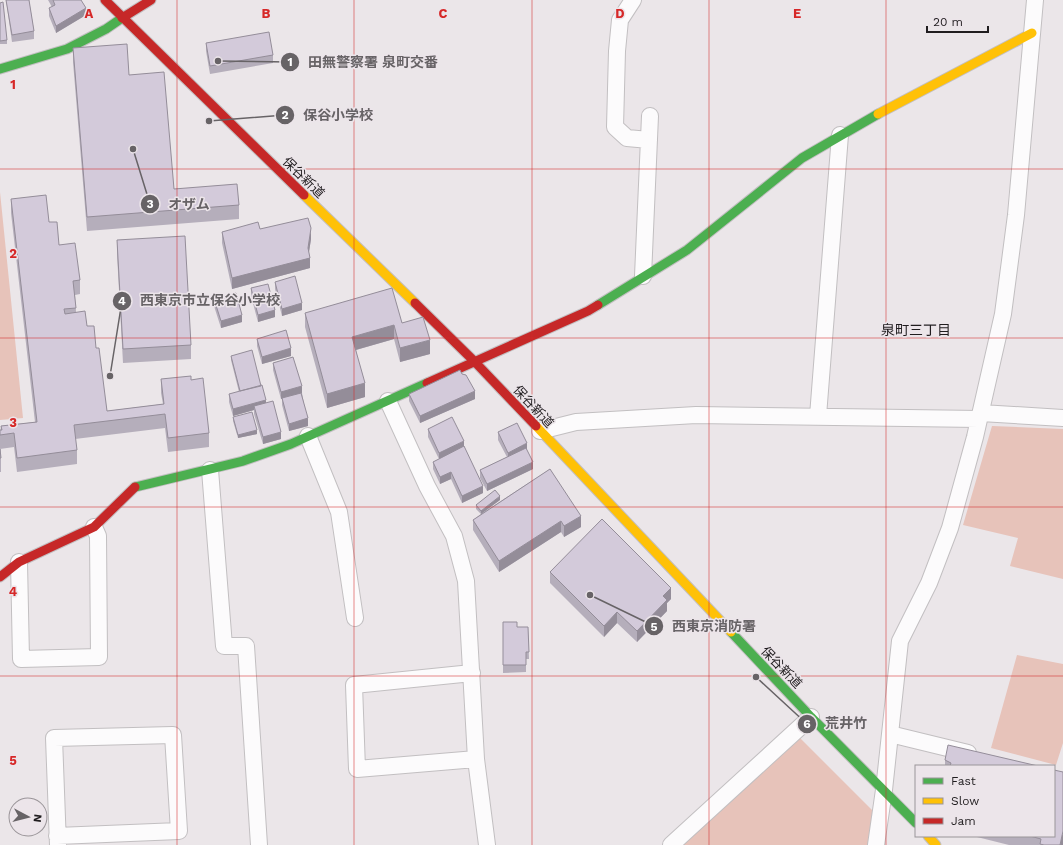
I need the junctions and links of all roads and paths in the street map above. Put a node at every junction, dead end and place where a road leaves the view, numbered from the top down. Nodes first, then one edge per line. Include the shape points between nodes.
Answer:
1 (105, 0) edge
2 (133, 0) edge
3 (151, 0) edge
4 (633, 0) edge
5 (1035, 0) edge
6 (122, 18) junction
7 (1032, 33) junction
8 (0, 69) edge
9 (650, 116) dead end
10 (840, 135) junction
11 (649, 140) junction
12 (643, 276) junction
13 (474, 361) junction
14 (388, 401) junction
15 (818, 416) junction
16 (980, 416) junction
17 (1063, 418) edge
18 (540, 431) junction
19 (308, 436) junction
20 (210, 470) junction
21 (94, 527) junction
22 (19, 562) junction
23 (0, 577) edge
24 (355, 618) dead end
25 (472, 673) junction
26 (811, 717) junction
27 (890, 734) junction
28 (982, 756) edge
29 (476, 759) junction
30 (884, 790) junction
31 (915, 822) edge
32 (929, 837) edge
33 (58, 841) edge
34 (259, 845) edge
35 (487, 845) edge
36 (671, 845) edge
37 (876, 845) edge
38 (936, 845) edge

1 - 6 street, 保谷新道
2 - 6 street
3 - 6 street
4 - 11 street via 620,20 615,127 627,138
5 - 7 street
6 - 8 street via 67,49
6 - 13 street, 保谷新道
7 - 10 street
7 - 16 street via 1015,222 1003,314
9 - 11 street
10 - 12 street via 802,158 687,250
10 - 15 street
11 - 12 street
12 - 13 street via 588,311
13 - 14 street
13 - 18 street, 保谷新道
14 - 19 street
14 - 25 street via 427,486 454,536 466,582
15 - 16 street
15 - 18 street via 696,415 584,422
16 - 17 street
16 - 27 street via 950,528 929,583 900,641
18 - 26 street, 保谷新道
19 - 20 street via 250,459
19 - 24 street via 339,512
20 - 21 street via 133,487
20 - 34 street via 224,646 246,646
21 - 22 street
21 - 22 street via 98,536 99,656 21,659
22 - 23 street
25 - 29 street
25 - 29 street via 354,685 357,769
26 - 30 street, 保谷新道
26 - 36 street
27 - 28 street
27 - 30 street
29 - 35 street
30 - 31 street, 保谷新道
30 - 37 street
32 - 38 street
33 - 33 street via 179,831 173,735 54,738

